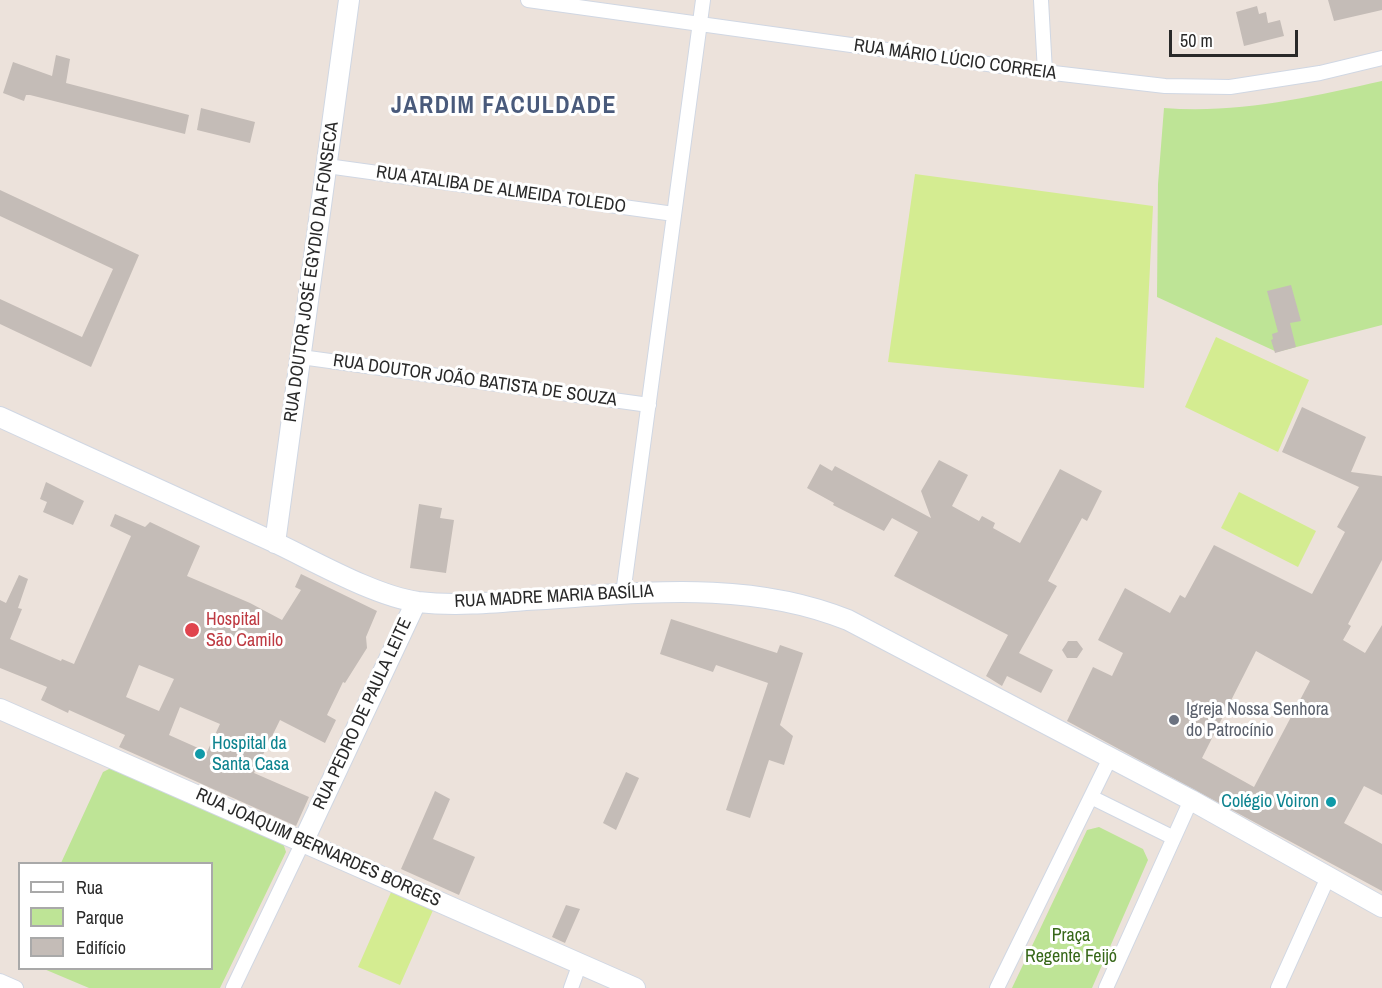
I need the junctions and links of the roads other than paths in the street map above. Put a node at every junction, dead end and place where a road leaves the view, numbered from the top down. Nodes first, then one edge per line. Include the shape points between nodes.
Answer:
1 (349, 0) edge
2 (528, 0) edge
3 (703, 0) edge
4 (1041, 0) edge
5 (700, 24) junction
6 (1382, 58) edge
7 (1045, 72) junction
8 (327, 166) junction
9 (675, 214) junction
10 (300, 357) junction
11 (649, 405) junction
12 (0, 417) edge
13 (275, 543) junction
14 (623, 594) junction
15 (416, 602) junction
16 (0, 709) edge
17 (1110, 758) junction
18 (1091, 796) junction
19 (1191, 800) junction
20 (1174, 838) junction
21 (303, 842) junction
22 (1329, 875) junction
23 (1382, 907) edge
24 (580, 963) junction
25 (0, 981) edge
26 (16, 988) edge
27 (232, 988) edge
28 (571, 988) edge
29 (635, 988) edge
30 (997, 988) edge
31 (1106, 988) edge
32 (1278, 988) edge

1 - 8 street, RUA DOUTOR JOSÉ EGYDIO DA FONSECA
2 - 5 street, RUA MÁRIO LÚCIO CORREIA
3 - 5 street
4 - 7 street
5 - 7 street, RUA MÁRIO LÚCIO CORREIA
5 - 9 street
6 - 7 street, RUA MÁRIO LÚCIO CORREIA via 1320,73 1230,87 1165,86
8 - 9 street, RUA ATALIBA DE ALMEIDA TOLEDO
8 - 10 street, RUA DOUTOR JOSÉ EGYDIO DA FONSECA
9 - 11 street
10 - 11 street, RUA DOUTOR JOÃO BATISTA DE SOUZA
10 - 13 street, RUA DOUTOR JOSÉ EGYDIO DA FONSECA
11 - 14 street
12 - 13 street, RUA MADRE MARIA BASÍLIA
13 - 15 street, RUA MADRE MARIA BASÍLIA
14 - 15 street, RUA MADRE MARIA BASÍLIA
14 - 17 street, RUA MADRE MARIA BASÍLIA via 717,591 819,608
15 - 21 street, RUA PEDRO DE PAULA LEITE
16 - 21 street, RUA JOAQUIM BERNARDES BORGES
17 - 18 street
17 - 19 street
18 - 20 street
18 - 30 street
19 - 20 street
19 - 22 street
20 - 31 street
21 - 24 street, RUA JOAQUIM BERNARDES BORGES
21 - 27 street, RUA PEDRO DE PAULA LEITE
22 - 23 street
22 - 32 street
24 - 28 street
24 - 29 street, RUA JOAQUIM BERNARDES BORGES
25 - 26 street

